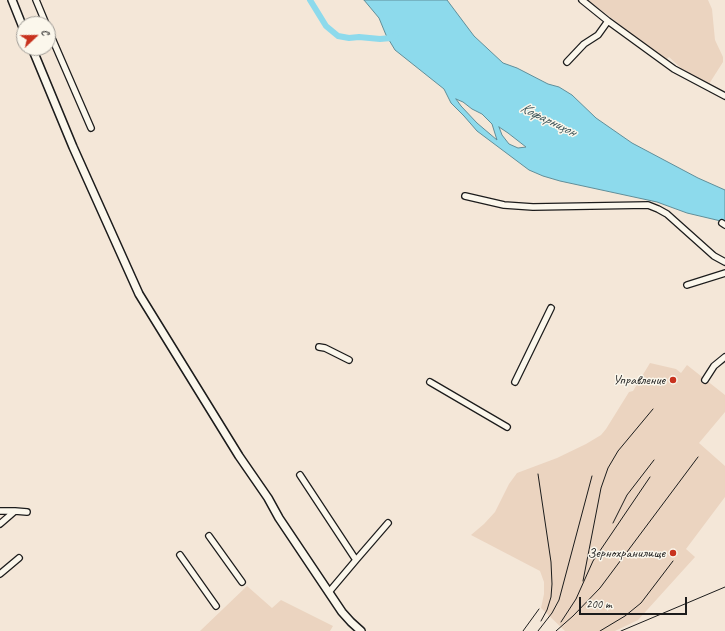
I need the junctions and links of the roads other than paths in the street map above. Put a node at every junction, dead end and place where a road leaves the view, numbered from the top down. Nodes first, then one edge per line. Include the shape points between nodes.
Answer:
1 (12, 0) edge
2 (36, 0) edge
3 (582, 0) edge
4 (18, 16) edge
5 (43, 16) edge
6 (608, 21) junction
7 (56, 47) edge
8 (35, 56) edge
9 (567, 62) dead end
10 (725, 96) edge
11 (91, 128) dead end
12 (465, 196) dead end
13 (725, 262) edge
14 (725, 273) edge
15 (687, 285) dead end
16 (551, 308) dead end
17 (319, 347) dead end
18 (725, 357) edge
19 (349, 360) dead end
20 (705, 380) dead end
21 (430, 382) dead end
22 (515, 382) dead end
23 (507, 427) dead end
24 (300, 475) dead end
25 (0, 511) edge
26 (15, 511) junction
27 (27, 512) dead end
28 (0, 524) edge
29 (388, 524) dead end
30 (209, 536) dead end
31 (180, 555) dead end
32 (19, 558) dead end
33 (356, 560) junction
34 (0, 574) edge
35 (242, 582) dead end
36 (329, 592) junction
37 (216, 606) dead end
38 (361, 631) edge

1 - 4 main road
2 - 5 street
3 - 6 street
6 - 9 street via 598,35 584,44
6 - 10 street via 674,69
7 - 11 street
8 - 36 main road via 139,294 239,456
12 - 13 street via 504,205 533,207 648,206 667,214 714,256
14 - 15 street
16 - 22 street
17 - 19 street
18 - 20 street via 714,366
21 - 23 street
24 - 33 street
25 - 26 street
26 - 27 street
26 - 28 street
29 - 33 street
30 - 35 street
31 - 37 street
32 - 34 street
33 - 36 street
36 - 38 main road via 345,616

